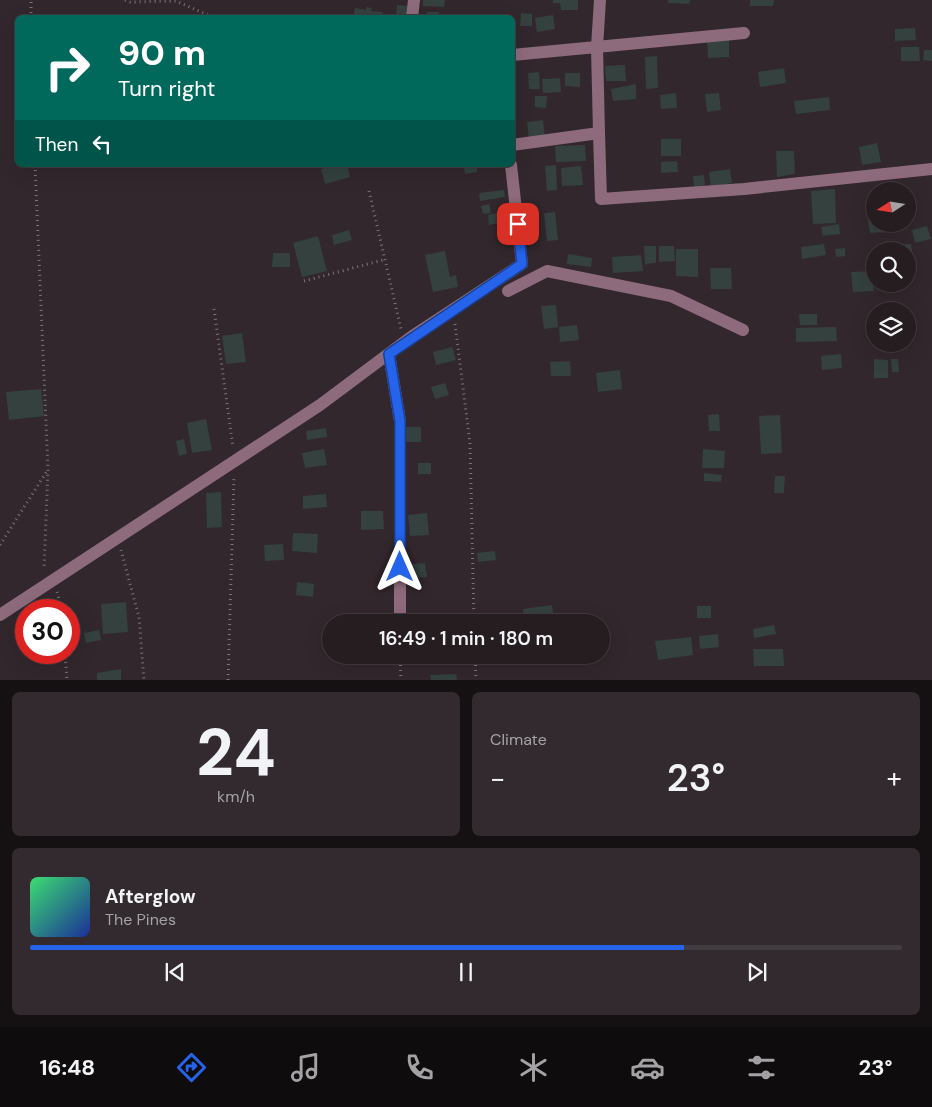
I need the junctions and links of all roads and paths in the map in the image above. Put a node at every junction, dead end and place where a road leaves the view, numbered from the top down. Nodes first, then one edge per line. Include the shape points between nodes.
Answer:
1 (31, 0) edge
2 (125, 0) edge
3 (414, 0) edge
4 (600, 0) edge
5 (31, 15) edge
6 (208, 15) edge
7 (412, 15) edge
8 (744, 33) dead end
9 (597, 47) junction
10 (515, 56) edge
11 (599, 133) junction
12 (515, 145) edge
13 (35, 167) edge
14 (511, 167) edge
15 (932, 169) edge
16 (369, 191) dead end
17 (383, 260) junction
18 (304, 281) dead end
19 (508, 291) dead end
20 (214, 309) dead end
21 (454, 310) junction
22 (743, 330) dead end
23 (406, 341) junction
24 (389, 354) junction
25 (235, 460) junction
26 (48, 469) junction
27 (118, 537) junction
28 (0, 544) edge
29 (44, 586) junction
30 (400, 614) edge
31 (474, 614) edge
32 (0, 615) edge
33 (66, 664) edge
34 (400, 664) edge
35 (475, 664) edge
36 (67, 680) edge
37 (144, 680) edge
38 (228, 680) edge
39 (401, 680) edge
40 (476, 680) edge

1 - 5 path
2 - 6 path via 176,1
3 - 7 street
4 - 9 street
8 - 9 street
9 - 10 street
9 - 11 street
11 - 12 street
11 - 15 street via 601,199 744,189
13 - 26 path
14 - 21 street via 522,264
16 - 17 path
17 - 18 path
17 - 23 path via 399,326
19 - 22 street via 547,271 671,296
20 - 25 path
21 - 23 street
21 - 31 path via 470,443
23 - 24 street
24 - 25 street via 320,405
24 - 30 street via 400,421
25 - 27 street
25 - 38 path
26 - 28 path
26 - 29 path
27 - 29 street
27 - 37 path via 139,618
29 - 32 street
33 - 36 path
34 - 39 path
35 - 40 path

